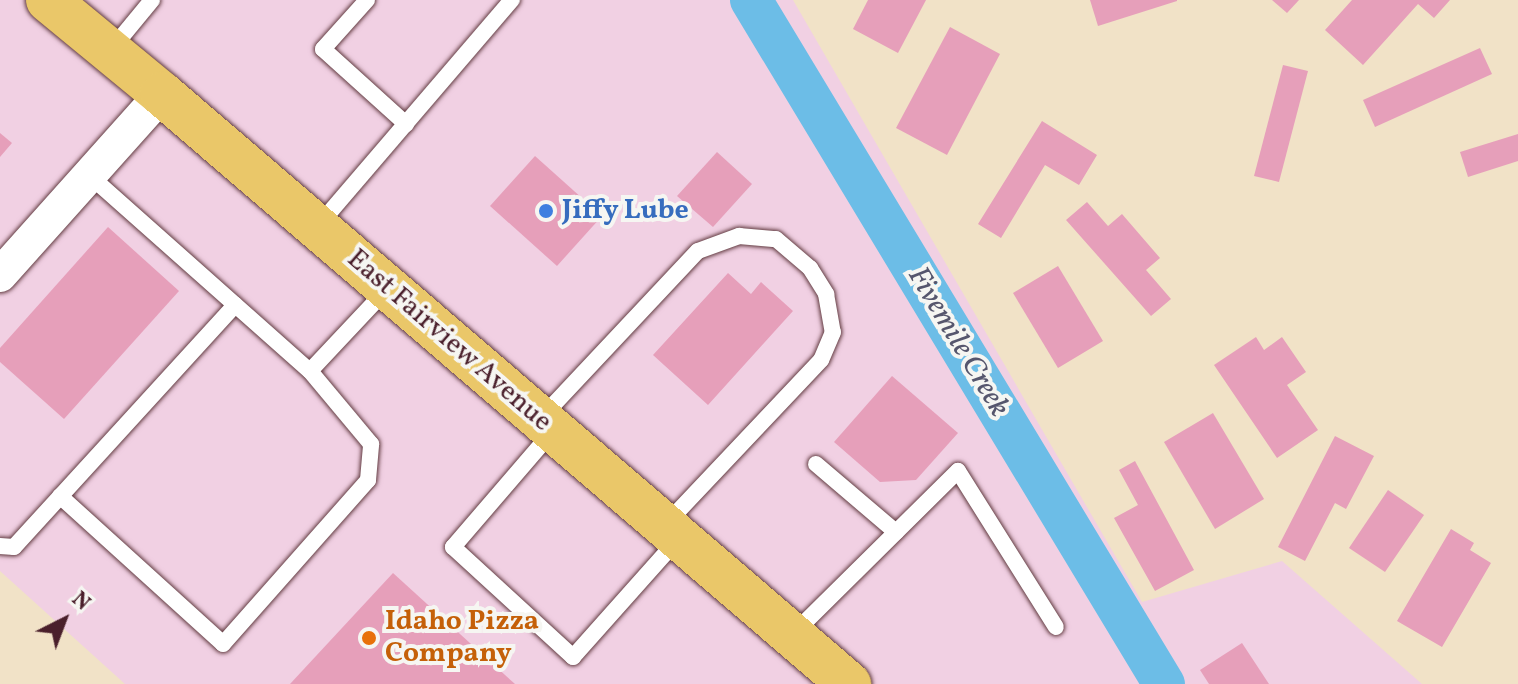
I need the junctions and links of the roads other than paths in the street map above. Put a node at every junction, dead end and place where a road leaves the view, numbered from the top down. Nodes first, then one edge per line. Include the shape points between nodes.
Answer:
1 (48, 0) edge
2 (152, 0) edge
3 (367, 0) edge
4 (512, 0) edge
5 (110, 51) junction
6 (162, 94) junction
7 (406, 124) junction
8 (89, 175) junction
9 (317, 227) junction
10 (0, 275) edge
11 (388, 288) junction
12 (235, 305) junction
13 (310, 371) junction
14 (547, 425) junction
15 (816, 464) dead end
16 (60, 496) junction
17 (672, 532) junction
18 (896, 532) junction
19 (0, 546) edge
20 (1056, 627) dead end
21 (792, 636) junction
22 (849, 684) edge

1 - 5 main road, East Fairview Avenue
2 - 5 lane
3 - 7 lane via 323,49
4 - 7 lane
5 - 6 main road, East Fairview Avenue
6 - 8 street
6 - 9 main road, East Fairview Avenue
7 - 9 lane
8 - 10 street
8 - 12 lane
9 - 11 main road, East Fairview Avenue
11 - 13 lane
11 - 14 main road, East Fairview Avenue
12 - 13 lane
12 - 16 lane
13 - 16 lane via 371,444 368,480 223,644
14 - 17 main road, East Fairview Avenue
14 - 17 lane via 453,547 573,657
14 - 17 lane via 698,251 739,236 776,239 810,268 826,294 833,332 821,360
15 - 18 lane
16 - 19 lane via 14,547
17 - 21 main road, East Fairview Avenue
18 - 20 lane via 958,471
18 - 21 lane
21 - 22 main road, East Fairview Avenue

